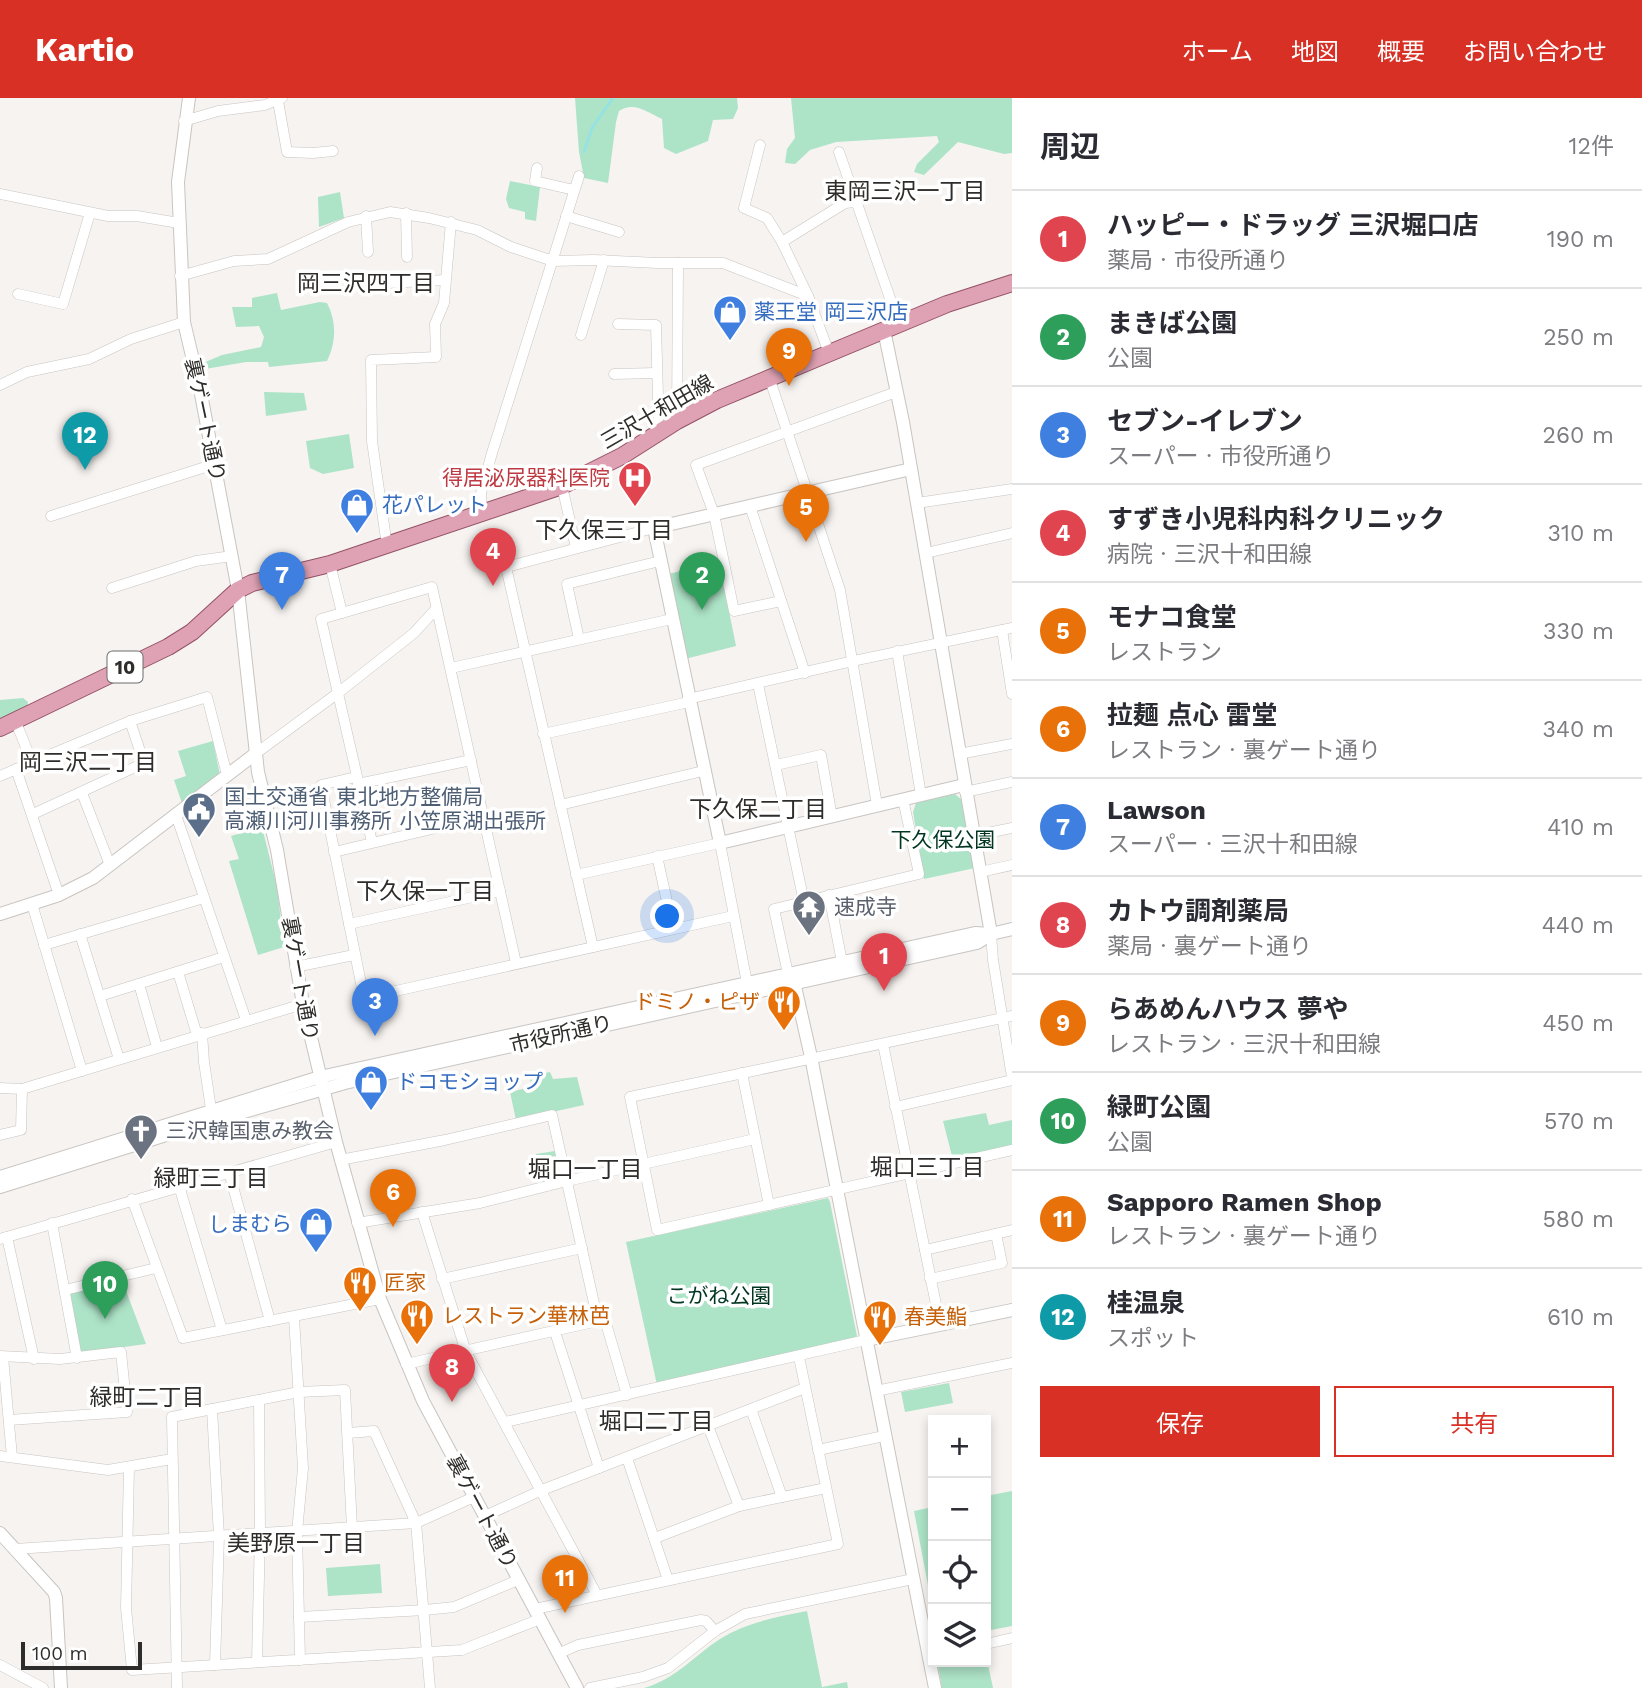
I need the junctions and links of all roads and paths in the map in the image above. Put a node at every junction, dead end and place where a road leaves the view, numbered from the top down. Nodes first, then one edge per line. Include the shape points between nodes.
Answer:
1 (189, 98) edge
2 (280, 99) edge
3 (184, 121) junction
4 (760, 145) dead end
5 (333, 151) dead end
6 (839, 152) dead end
7 (537, 168) dead end
8 (579, 176) dead end
9 (575, 191) junction
10 (0, 194) edge
11 (855, 202) junction
12 (90, 213) junction
13 (406, 213) junction
14 (366, 216) junction
15 (566, 216) junction
16 (451, 222) junction
17 (179, 223) junction
18 (619, 232) dead end
19 (782, 242) junction
20 (368, 252) dead end
21 (407, 257) dead end
22 (604, 260) junction
23 (553, 261) junction
24 (678, 262) junction
25 (180, 276) junction
26 (445, 281) junction
27 (1012, 282) edge
28 (387, 283) dead end
29 (18, 294) dead end
30 (808, 296) junction
31 (184, 322) junction
32 (618, 324) dead end
33 (891, 327) junction
34 (581, 335) dead end
35 (829, 353) junction
36 (656, 373) junction
37 (614, 374) dead end
38 (769, 377) junction
39 (0, 385) edge
40 (896, 391) junction
41 (677, 421) junction
42 (787, 431) junction
43 (659, 433) junction
44 (215, 464) junction
45 (911, 469) junction
46 (562, 486) junction
47 (1012, 489) edge
48 (808, 493) junction
49 (917, 503) junction
50 (750, 506) junction
51 (482, 514) junction
52 (714, 514) junction
53 (51, 516) dead end
54 (654, 528) junction
55 (1012, 533) edge
56 (387, 546) junction
57 (576, 548) junction
58 (926, 553) junction
59 (232, 556) junction
60 (660, 561) junction
61 (330, 564) junction
62 (112, 588) dead end
63 (238, 590) junction
64 (781, 601) junction
65 (436, 609) junction
66 (342, 612) junction
67 (672, 618) junction
68 (1007, 629) edge
69 (579, 639) junction
70 (939, 642) junction
71 (525, 651) junction
72 (897, 651) junction
73 (853, 661) junction
74 (1009, 662) edge
75 (451, 668) junction
76 (805, 673) junction
77 (758, 684) junction
78 (338, 693) junction
79 (1012, 693) edge
80 (689, 700) junction
81 (15, 720) junction
82 (130, 721) junction
83 (0, 727) edge
84 (543, 734) junction
85 (1012, 744) edge
86 (255, 754) junction
87 (959, 754) junction
88 (471, 760) junction
89 (32, 762) junction
90 (776, 765) junction
91 (16, 769) junction
92 (704, 771) junction
93 (227, 775) junction
94 (0, 776) edge
95 (357, 780) junction
96 (1012, 782) edge
97 (965, 789) junction
98 (82, 793) junction
99 (921, 794) junction
100 (903, 799) junction
101 (560, 805) junction
102 (877, 805) junction
103 (33, 814) junction
104 (176, 815) junction
105 (483, 817) junction
106 (832, 817) junction
107 (789, 827) junction
108 (1012, 828) edge
109 (974, 836) junction
110 (372, 842) junction
111 (720, 843) junction
112 (334, 852) junction
113 (657, 856) junction
114 (110, 865) junction
115 (1012, 866) edge
116 (980, 872) junction
117 (576, 875) junction
118 (500, 891) junction
119 (59, 895) junction
120 (829, 895) junction
121 (204, 898) junction
122 (804, 902) junction
123 (32, 904) junction
124 (0, 914) edge
125 (733, 916) junction
126 (349, 924) junction
127 (673, 929) junction
128 (1012, 929) edge
129 (80, 934) junction
130 (991, 934) junction
131 (44, 945) junction
132 (593, 947) junction
133 (355, 955) junction
134 (224, 957) junction
135 (842, 962) junction
136 (516, 963) junction
137 (295, 967) junction
138 (178, 972) junction
139 (791, 978) junction
140 (747, 983) junction
141 (139, 984) junction
142 (100, 996) junction
143 (303, 1004) junction
144 (1007, 1017) edge
145 (246, 1020) junction
146 (199, 1034) junction
147 (883, 1044) junction
148 (157, 1047) junction
149 (811, 1057) junction
150 (119, 1059) junction
151 (82, 1071) junction
152 (741, 1073) junction
153 (1012, 1079) edge
154 (321, 1083) junction
155 (0, 1088) edge
156 (22, 1089) junction
157 (895, 1107) junction
158 (211, 1109) junction
159 (0, 1135) edge
160 (755, 1139) junction
161 (336, 1142) junction
162 (1012, 1150) edge
163 (340, 1160) junction
164 (644, 1164) junction
165 (229, 1172) junction
166 (909, 1174) junction
167 (0, 1177) edge
168 (566, 1181) junction
169 (179, 1186) junction
170 (0, 1187) edge
171 (836, 1190) junction
172 (132, 1199) junction
173 (769, 1205) junction
174 (422, 1212) junction
175 (52, 1223) junction
176 (357, 1223) junction
177 (1012, 1230) edge
178 (996, 1234) junction
179 (4, 1238) edge
180 (582, 1248) junction
181 (925, 1250) junction
182 (156, 1268) junction
183 (442, 1279) junction
184 (930, 1279) junction
185 (65, 1290) junction
186 (380, 1299) junction
187 (1012, 1310) edge
188 (294, 1317) junction
189 (270, 1321) junction
190 (598, 1321) junction
191 (940, 1324) junction
192 (222, 1330) junction
193 (555, 1332) junction
194 (866, 1340) junction
195 (466, 1352) junction
196 (2, 1357) edge
197 (799, 1357) junction
198 (77, 1358) junction
199 (34, 1359) junction
200 (1012, 1363) edge
201 (406, 1364) junction
202 (805, 1388) junction
203 (876, 1391) junction
204 (299, 1392) junction
205 (627, 1395) junction
206 (258, 1400) junction
207 (578, 1406) junction
208 (212, 1409) junction
209 (751, 1409) junction
210 (9, 1419) junction
211 (505, 1422) junction
212 (708, 1426) junction
213 (348, 1433) junction
214 (884, 1436) junction
215 (818, 1450) junction
216 (0, 1456) edge
217 (12, 1457) junction
218 (627, 1458) junction
219 (172, 1459) junction
220 (129, 1468) junction
221 (599, 1468) junction
222 (826, 1488) junction
223 (542, 1490) junction
224 (474, 1497) junction
225 (782, 1497) junction
226 (739, 1506) junction
227 (485, 1516) junction
228 (416, 1523) junction
229 (352, 1528) junction
230 (297, 1531) junction
231 (261, 1533) junction
232 (219, 1536) junction
233 (655, 1538) junction
234 (173, 1539) junction
235 (5, 1541) edge
236 (128, 1541) junction
237 (912, 1579) junction
238 (518, 1580) junction
239 (668, 1580) junction
240 (597, 1595) junction
241 (425, 1611) junction
242 (537, 1614) junction
243 (299, 1617) junction
244 (715, 1631) junction
245 (1012, 1638) edge
246 (928, 1643) edge
247 (991, 1643) edge
248 (428, 1653) junction
249 (560, 1653) junction
250 (300, 1660) junction
251 (257, 1662) junction
252 (0, 1665) edge
253 (215, 1665) junction
254 (176, 1667) junction
255 (932, 1667) edge
256 (43, 1688) edge
257 (61, 1688) edge
258 (177, 1688) edge
259 (430, 1688) edge
260 (577, 1688) edge
261 (590, 1688) edge
262 (935, 1688) edge

1 - 3 street, 裏ゲート通り
2 - 3 street
2 - 5 street via 287,152
3 - 17 street, 裏ゲート通り
4 - 19 street via 744,208 767,218
6 - 11 street
7 - 9 street via 536,181
8 - 9 street
9 - 15 street
10 - 12 street
11 - 19 street
11 - 33 street
12 - 17 street
12 - 29 street via 62,304
13 - 14 street
13 - 16 street
13 - 21 street
14 - 20 street
14 - 25 street via 268,259 234,261
15 - 18 street
15 - 23 street
16 - 23 street
16 - 26 street
17 - 25 street, 裏ゲート通り
19 - 30 street
22 - 23 street
22 - 24 street
22 - 34 street
23 - 51 street via 492,453 481,493
24 - 30 street via 723,264
24 - 41 street
25 - 31 street, 裏ゲート通り
26 - 28 street
26 - 56 street via 444,303 435,324 436,357 371,360 372,441
27 - 33 main road, 三沢十和田線 / 10
30 - 35 street
31 - 39 street via 89,359 27,372
31 - 44 street, 裏ゲート通り
32 - 36 street via 656,325
33 - 35 main road, 三沢十和田線 / 10
33 - 40 street
35 - 38 main road, 三沢十和田線 / 10
36 - 37 street
36 - 43 street
38 - 41 main road, 三沢十和田線 / 10
38 - 42 street
40 - 42 street
40 - 45 street
41 - 43 main road, 三沢十和田線 / 10
42 - 48 street
42 - 52 street via 696,465
43 - 46 main road, 三沢十和田線 / 10
44 - 53 street
44 - 59 street, 裏ゲート通り
45 - 48 street
45 - 49 street
46 - 51 main road, 三沢十和田線 / 10
46 - 57 street
47 - 49 street
48 - 50 street
48 - 73 street via 840,590
49 - 58 street
50 - 52 street
50 - 64 street
51 - 56 main road, 三沢十和田線 / 10
52 - 54 street
52 - 64 street via 734,611
54 - 57 street
54 - 60 street
55 - 58 street
56 - 61 main road, 三沢十和田線 / 10
57 - 71 street via 506,567
58 - 70 street
59 - 62 street via 196,561
59 - 63 street, 裏ゲート通り
60 - 67 street
60 - 69 street via 567,584
61 - 63 main road, 三沢十和田線 / 10
61 - 66 street
63 - 81 main road, 10 via 192,632 168,647
63 - 86 street, 裏ゲート通り
64 - 76 street
65 - 66 street via 432,587
65 - 75 street
65 - 78 street via 414,633
66 - 78 street via 321,619
67 - 69 street
67 - 80 street
68 - 70 street
68 - 74 street
69 - 71 street
70 - 72 street
70 - 87 street
71 - 75 street
71 - 84 street
72 - 73 street
72 - 99 street
73 - 76 street
73 - 102 street
74 - 79 street
75 - 88 street
76 - 77 street
77 - 80 street
77 - 90 street
78 - 86 street
78 - 95 street
80 - 84 street
80 - 92 street
81 - 83 main road, 10
81 - 89 street
82 - 89 street
82 - 93 street via 207,697
82 - 98 street via 144,763
84 - 101 street
85 - 87 street
86 - 93 street
86 - 137 street, 裏ゲート通り via 277,850
87 - 97 street
88 - 95 street
88 - 105 street
89 - 91 street
90 - 106 street via 821,755
90 - 107 street
91 - 94 street
91 - 103 street
92 - 101 street
92 - 111 street
93 - 104 street
95 - 110 street
95 - 112 street via 321,785
96 - 97 street
97 - 99 street
97 - 109 street
98 - 103 street
98 - 114 street
99 - 100 street
100 - 102 street
100 - 120 street via 919,874
101 - 117 street
102 - 106 street
103 - 119 street
104 - 114 street
104 - 121 street
105 - 110 street
105 - 118 street
106 - 107 street
107 - 111 street
107 - 122 street
108 - 109 street
109 - 116 street
110 - 112 street
111 - 113 street
111 - 125 street
112 - 126 street
113 - 117 street
113 - 127 street
114 - 119 street
115 - 116 street
116 - 130 street
117 - 132 street
118 - 126 street
118 - 136 street
119 - 123 street
120 - 122 street
120 - 135 street
121 - 129 street
121 - 134 street
122 - 139 street via 774,909
123 - 124 street
123 - 131 street
125 - 127 street
125 - 140 street
126 - 133 street
127 - 132 street
128 - 130 street
129 - 131 street
129 - 142 street
130 - 135 street, 市役所通り via 975,933
130 - 139 street, 市役所通り via 977,943
130 - 144 street
131 - 151 street
132 - 136 street
133 - 136 street via 364,998
133 - 137 street
134 - 138 street
134 - 145 street
135 - 139 street, 市役所通り
137 - 143 street, 裏ゲート通り
138 - 141 street
138 - 146 street
139 - 140 street, 市役所通り
139 - 149 street
139 - 154 street, 市役所通り
140 - 154 street, 市役所通り
141 - 142 street
141 - 148 street
142 - 150 street
143 - 145 street
143 - 154 street, 裏ゲート通り
144 - 147 street
144 - 153 street
145 - 146 street
146 - 148 street
146 - 158 street
147 - 149 street
147 - 157 street
148 - 150 street
149 - 152 street
149 - 171 street
150 - 151 street
151 - 156 street
152 - 160 street
152 - 164 street via 630,1097
153 - 157 street
154 - 158 street, 市役所通り
154 - 161 street, 裏ゲート通り
154 - 170 street, 市役所通り
155 - 156 street
156 - 159 street via 21,1130
157 - 166 street
158 - 167 street, 市役所通り
160 - 164 street
160 - 173 street
161 - 163 street, 裏ゲート通り
161 - 165 street
162 - 166 street
163 - 168 street via 552,1115
163 - 176 street, 裏ゲート通り
164 - 168 street
164 - 173 street via 657,1230
165 - 169 street
165 - 189 street
166 - 171 street
166 - 181 street
168 - 174 street
168 - 180 street
169 - 172 street
169 - 192 street
171 - 173 street
171 - 194 street
172 - 175 street
172 - 182 street
174 - 176 street
174 - 183 street
175 - 179 street
175 - 185 street
176 - 186 street, 裏ゲート通り
177 - 178 street
178 - 181 street
178 - 184 street via 1002,1263
179 - 199 street
180 - 183 street
180 - 190 street
181 - 184 street
182 - 185 street
182 - 192 street via 183,1338
183 - 195 street
184 - 191 street
185 - 198 street
186 - 188 street
186 - 201 street, 裏ゲート通り
187 - 191 street
188 - 189 street
188 - 204 street
189 - 192 street
190 - 193 street
190 - 205 street via 605,1320
191 - 194 street
193 - 195 street
193 - 207 street
194 - 197 street
194 - 203 street
195 - 201 street
195 - 211 street
196 - 199 street
196 - 210 street
197 - 202 street
197 - 205 street
198 - 199 street
198 - 210 street via 121,1352 127,1412
200 - 203 street
201 - 224 street, 裏ゲート通り
202 - 209 street
202 - 215 street
203 - 214 street
204 - 206 street
204 - 213 street via 345,1390
204 - 230 street via 303,1468
205 - 207 street
206 - 208 street
206 - 231 street
207 - 211 street
207 - 221 street
208 - 219 street via 172,1417
208 - 232 street
209 - 212 street
209 - 225 street
210 - 217 street
211 - 223 street
212 - 218 street
212 - 226 street
213 - 228 street via 374,1431
213 - 229 street
214 - 215 street
214 - 237 street
215 - 222 street
216 - 217 street
217 - 220 street via 108,1470
218 - 221 street
218 - 233 street
219 - 220 street
219 - 234 street
220 - 236 street
221 - 223 street
222 - 225 street
222 - 239 street via 838,1544
223 - 227 street
223 - 240 street
224 - 227 street, 裏ゲート通り
224 - 228 street
225 - 226 street
226 - 233 street
227 - 238 street, 裏ゲート通り
228 - 229 street
228 - 241 street
229 - 230 street
230 - 231 street
230 - 243 street
231 - 232 street
231 - 251 street
232 - 234 street
232 - 253 street
233 - 239 street
234 - 236 street
234 - 254 street
235 - 236 street
235 - 257 street via 54,1592
236 - 254 street via 126,1608 132,1670
237 - 244 street via 745,1614
237 - 246 street
238 - 241 street via 454,1607
238 - 242 street, 裏ゲート通り
239 - 240 street
240 - 242 street
241 - 243 street
241 - 248 street
242 - 248 street via 462,1650
242 - 249 street, 裏ゲート通り
243 - 250 street
244 - 249 street via 701,1620 578,1645
244 - 261 street via 668,1668
245 - 247 street
248 - 250 street
248 - 259 street
249 - 260 street, 裏ゲート通り
250 - 251 street
251 - 253 street
252 - 256 street
253 - 254 street
254 - 258 street
255 - 262 street

